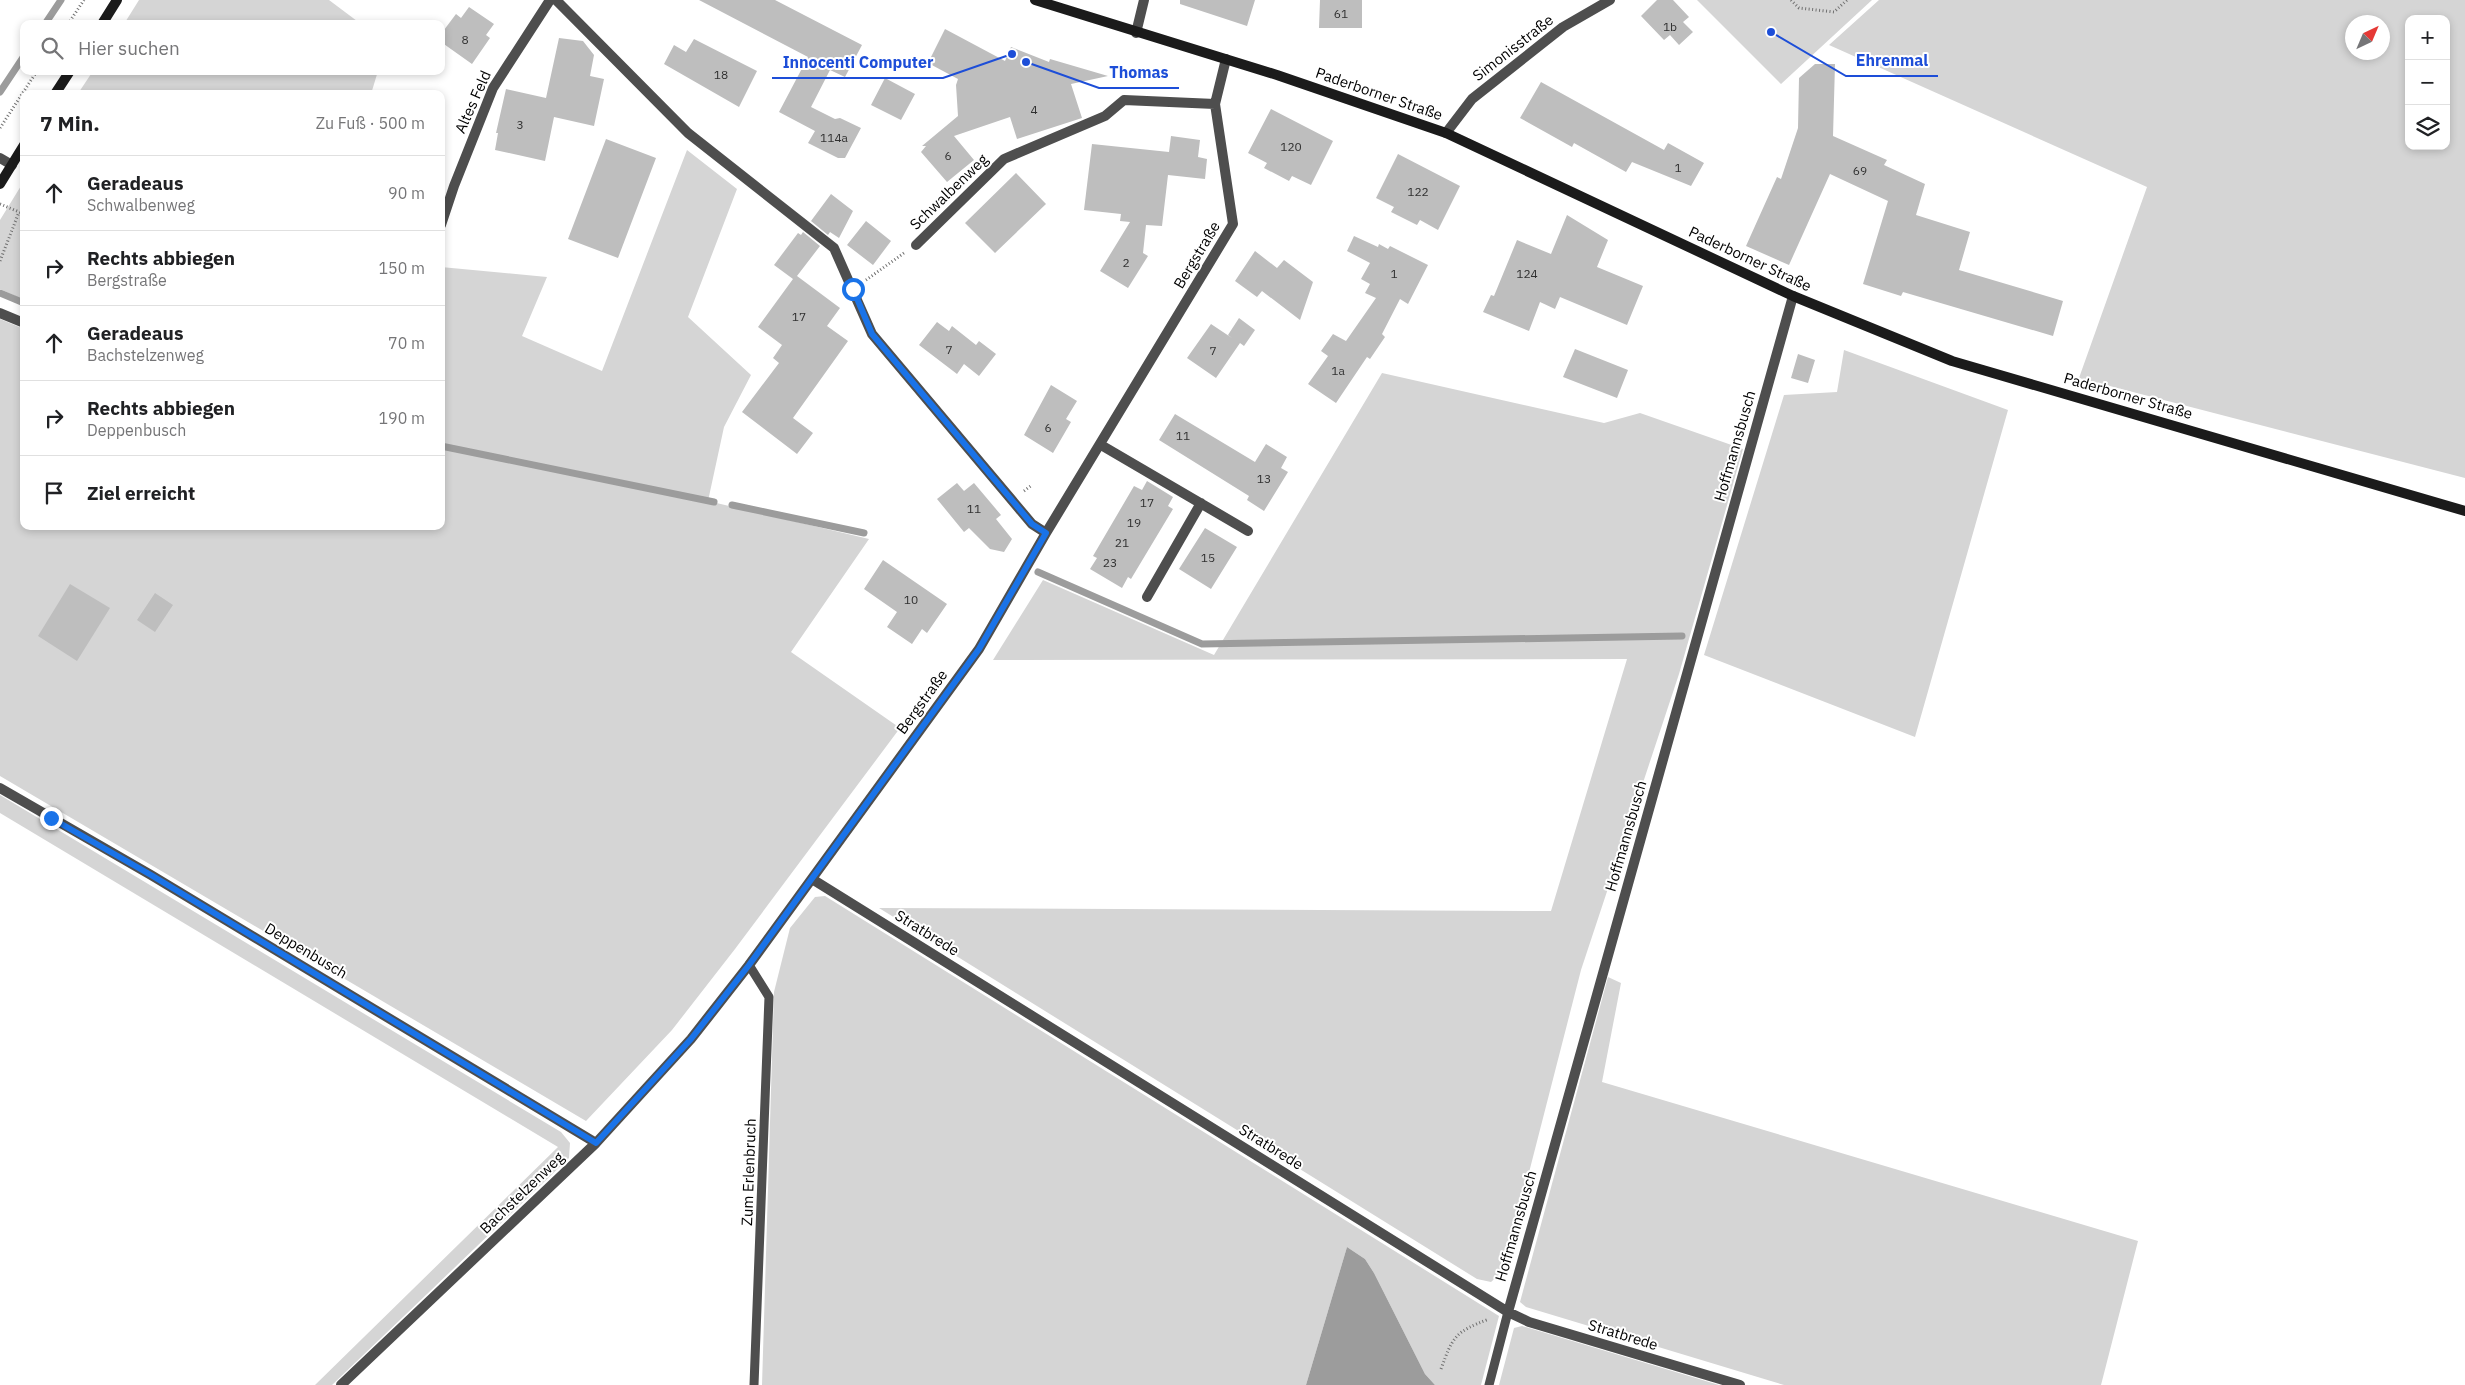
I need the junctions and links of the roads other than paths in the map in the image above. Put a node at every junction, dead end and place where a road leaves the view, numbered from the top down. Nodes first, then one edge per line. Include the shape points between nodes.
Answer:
1 (117, 0) edge
2 (550, 0) edge
3 (556, 0) edge
4 (1035, 0) edge
5 (1144, 0) edge
6 (1610, 0) edge
7 (104, 20) edge
8 (1136, 33) junction
9 (1226, 60) junction
10 (67, 75) edge
11 (58, 90) edge
12 (1215, 104) junction
13 (1446, 133) junction
14 (20, 152) edge
15 (0, 158) edge
16 (12, 165) junction
17 (0, 184) edge
18 (445, 213) edge
19 (916, 245) road end
20 (1793, 296) junction
21 (0, 312) edge
22 (20, 321) edge
23 (1101, 445) junction
24 (1201, 504) junction
25 (2465, 511) edge
26 (1248, 531) dead end
27 (1046, 533) junction
28 (1147, 597) dead end
29 (0, 788) edge
30 (812, 879) junction
31 (749, 965) junction
32 (596, 1143) junction
33 (1508, 1312) junction
34 (341, 1385) edge
35 (754, 1385) edge
36 (1489, 1385) edge
37 (1740, 1385) edge

1 - 7 main road
2 - 18 street, Altes Feld via 493,88
3 - 27 street via 688,133 834,248 872,334 1032,524
4 - 8 main road, Paderborner Straße
5 - 8 street
6 - 13 street, Simonisstraße via 1563,27 1472,99
8 - 9 main road, Paderborner Straße
9 - 12 street, Bergstraße
9 - 13 main road, Paderborner Straße
10 - 11 main road
12 - 19 street, Schwalbenweg via 1124,100 1105,116 1004,159
12 - 23 street, Bergstraße via 1232,224
13 - 20 main road, Paderborner Straße
14 - 16 main road
15 - 16 street
16 - 17 main road
20 - 25 main road, Paderborner Straße via 1952,361
20 - 33 street, Hoffmannsbusch
21 - 22 street
23 - 24 street
23 - 27 street, Bergstraße
24 - 26 street
24 - 28 street
27 - 30 street, Bergstraße via 979,649
29 - 32 street, Deppenbusch via 151,875
30 - 31 street, Bergstraße
30 - 33 street, Stratbrede
31 - 32 street, Bachstelzenweg via 691,1039
31 - 35 lane, Zum Erlenbruch via 769,997
32 - 34 street, Bachstelzenweg
33 - 36 lane, Hoffmannsbusch
33 - 37 street, Stratbrede via 1529,1322

